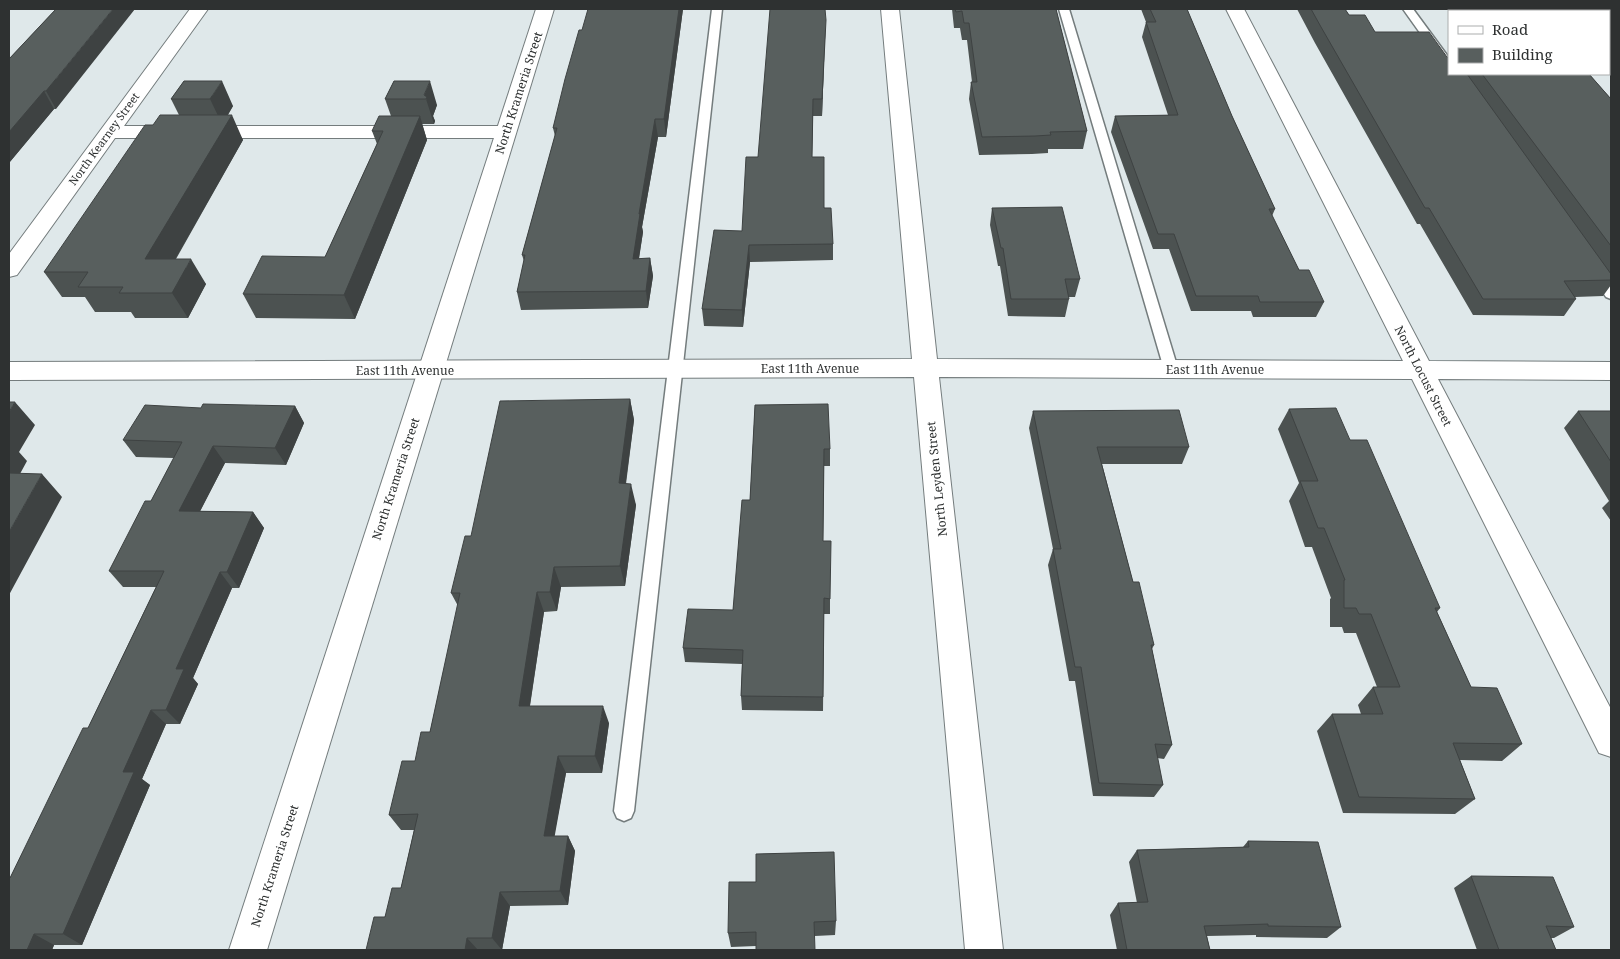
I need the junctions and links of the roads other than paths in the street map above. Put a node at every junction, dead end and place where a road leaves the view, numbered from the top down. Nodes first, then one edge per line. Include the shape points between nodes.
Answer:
1 (199, 9) edge
2 (545, 9) edge
3 (717, 9) edge
4 (890, 9) edge
5 (1064, 9) edge
6 (1235, 9) edge
7 (1408, 9) edge
8 (1448, 65) edge
9 (109, 132) junction
10 (506, 132) junction
11 (1589, 262) edge
12 (9, 270) edge
13 (1611, 294) edge
14 (926, 368) junction
15 (1171, 369) junction
16 (674, 370) junction
17 (9, 371) edge
18 (431, 371) junction
19 (1421, 371) junction
20 (1611, 371) edge
21 (1611, 742) edge
22 (624, 810) dead end
23 (248, 950) edge
24 (984, 950) edge

1 - 9 street, North Kearney Street
2 - 10 street, North Krameria Street
3 - 16 lane
4 - 14 street, North Leyden Street
5 - 15 lane
6 - 19 street, North Locust Street
7 - 8 lane
9 - 10 street
9 - 12 street, North Kearney Street
10 - 18 street, North Krameria Street
11 - 13 lane
14 - 15 street, East 11th Avenue
14 - 16 street, East 11th Avenue
14 - 24 street, North Leyden Street
15 - 19 street, East 11th Avenue
16 - 18 street, East 11th Avenue
16 - 22 lane
17 - 18 street, East 11th Avenue
18 - 23 street, North Krameria Street
19 - 20 street, East 11th Avenue
19 - 21 street, North Locust Street

